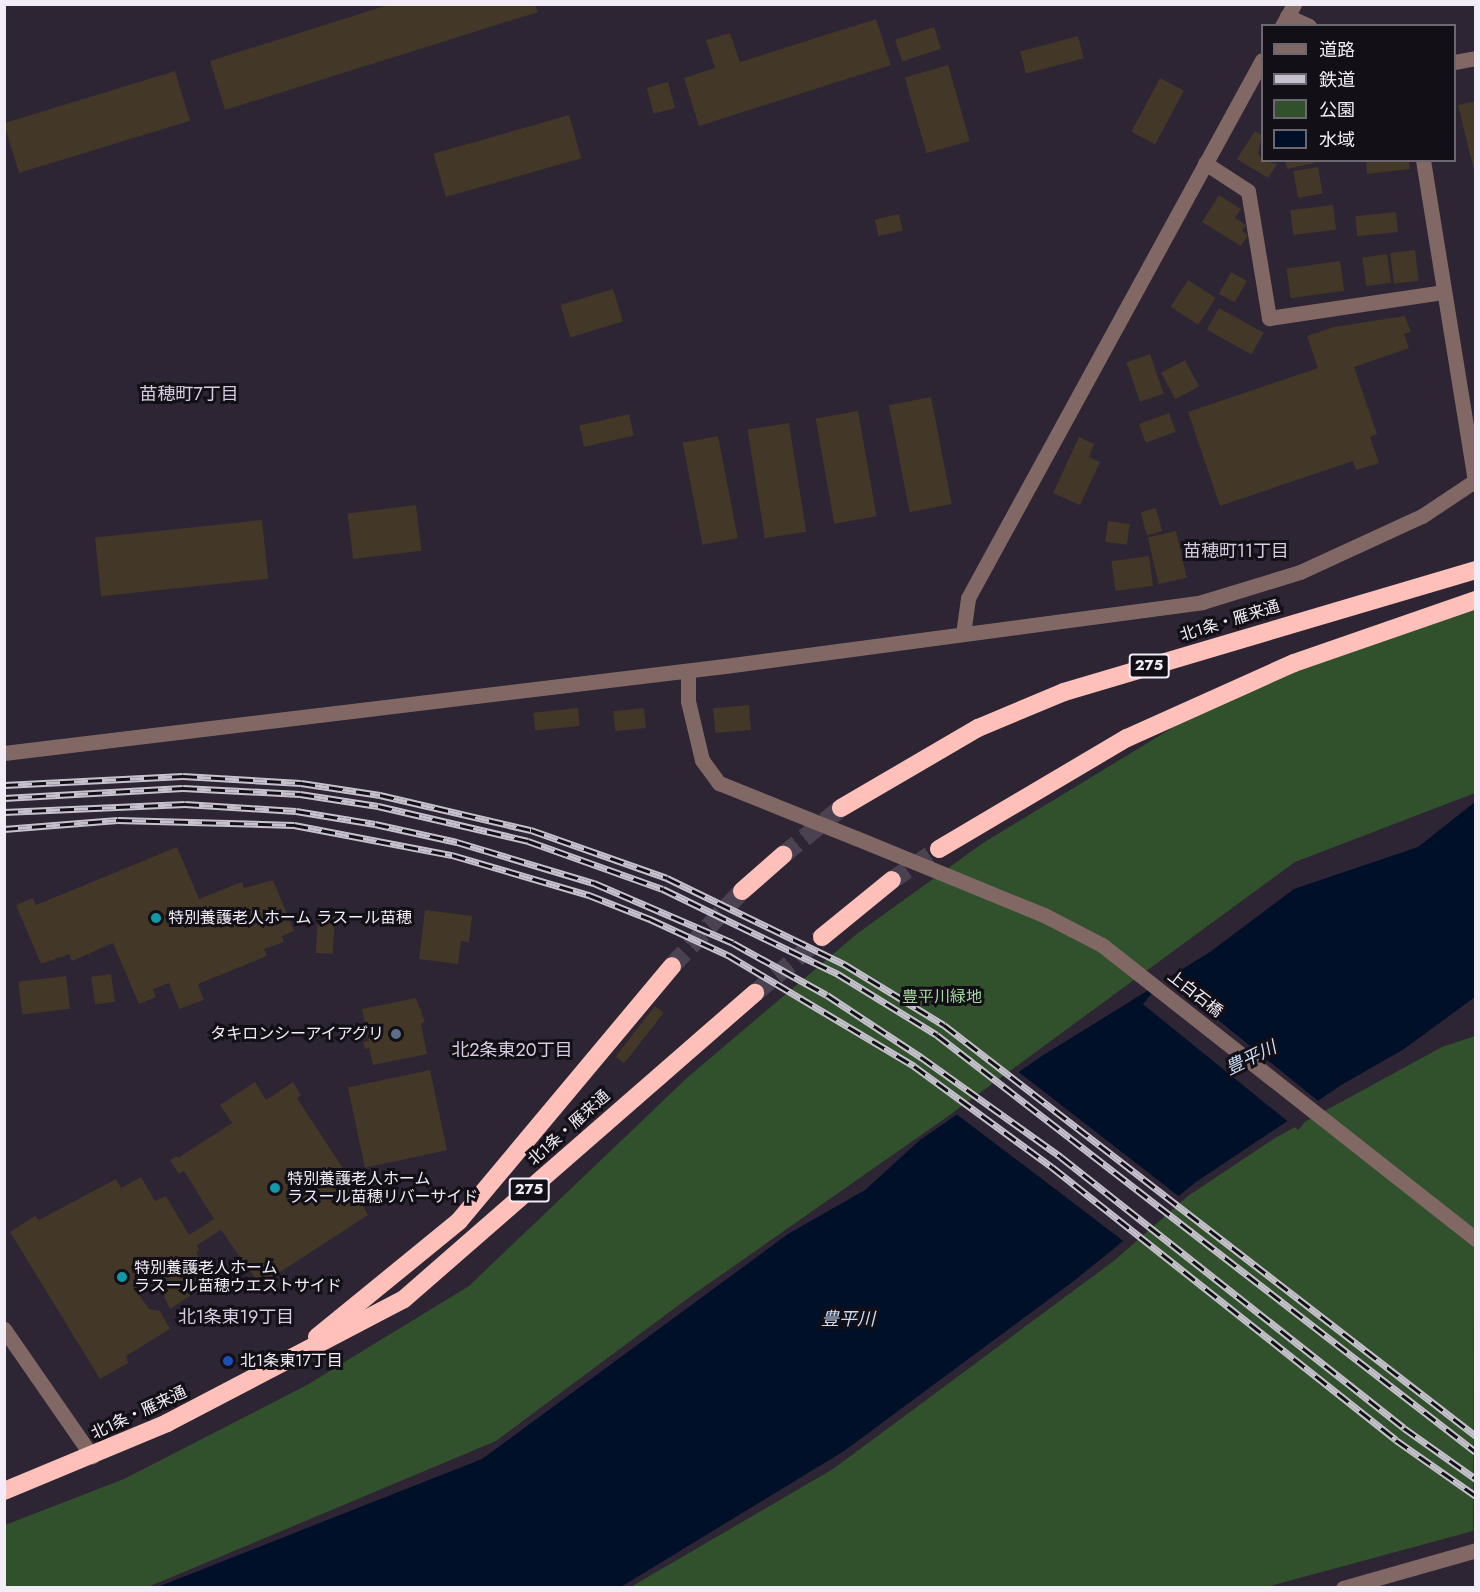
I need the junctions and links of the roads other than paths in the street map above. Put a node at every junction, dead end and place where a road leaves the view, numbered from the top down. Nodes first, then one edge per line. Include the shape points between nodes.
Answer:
1 (1288, 15) edge
2 (1305, 24) edge
3 (1476, 58) edge
4 (1456, 62) edge
5 (1261, 64) edge
6 (1423, 162) edge
7 (1205, 163) junction
8 (1444, 292) junction
9 (1475, 480) edge
10 (1476, 570) edge
11 (1476, 600) edge
12 (963, 634) junction
13 (688, 670) junction
14 (4, 753) edge
15 (841, 808) tunnel mouth
16 (939, 849) tunnel mouth
17 (783, 855) tunnel mouth
18 (892, 880) tunnel mouth
19 (742, 891) tunnel mouth
20 (822, 937) tunnel mouth
21 (672, 966) tunnel mouth
22 (755, 993) tunnel mouth
23 (1476, 1239) edge
24 (4, 1329) edge
25 (286, 1363) junction
26 (92, 1456) junction
27 (4, 1491) edge
28 (1476, 1550) edge
29 (1343, 1587) edge

1 - 2 street
3 - 4 street
5 - 7 street
6 - 8 street
7 - 8 street via 1248,191 1269,318
7 - 12 street via 968,598
8 - 9 street
9 - 12 street via 1422,516 1300,572 1202,602
10 - 15 highway, 北1条・雁来通 / 275 via 1064,692 978,728
11 - 16 highway via 1294,663 1127,738
12 - 13 street
13 - 14 street
13 - 23 street, 上白石橋, bridge via 688,701 702,760 719,783 1034,910 1102,945
17 - 19 highway
18 - 20 highway
21 - 25 highway, 北1条・雁来通 / 275 via 459,1221
22 - 25 highway, 北1条・雁来通 / 275 via 404,1299
24 - 26 street
25 - 26 highway, 北1条・雁来通 / 275
26 - 27 highway, 北1条・雁来通 / 275
28 - 29 street

